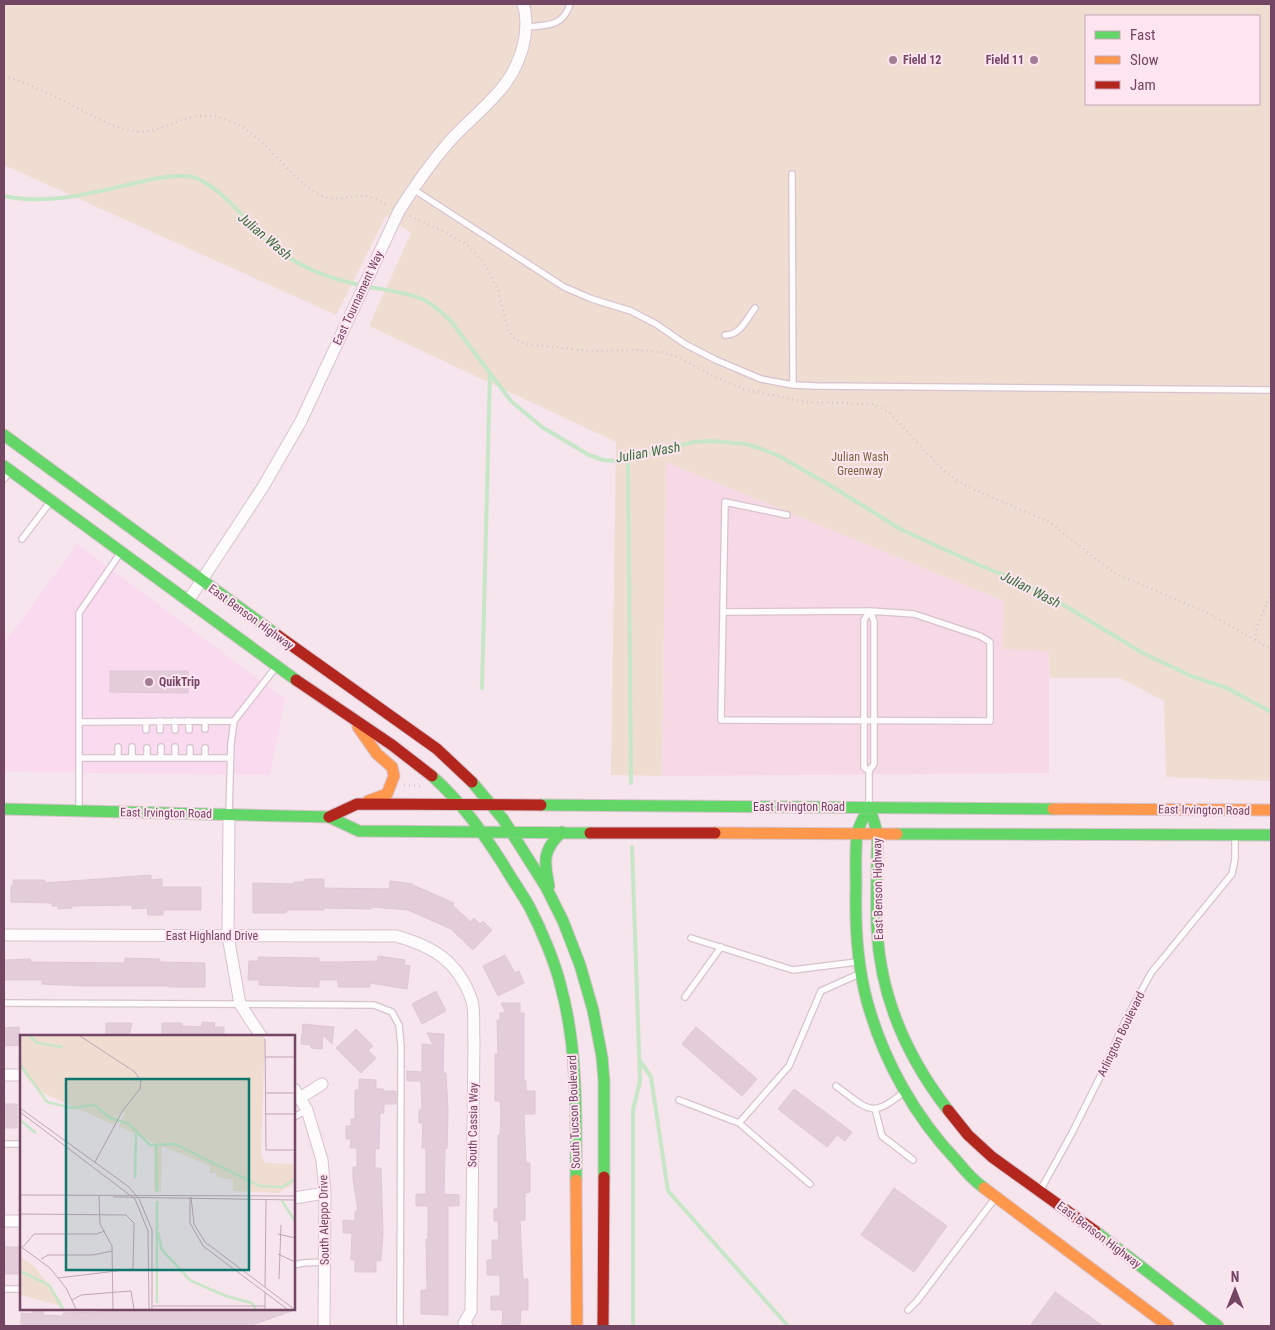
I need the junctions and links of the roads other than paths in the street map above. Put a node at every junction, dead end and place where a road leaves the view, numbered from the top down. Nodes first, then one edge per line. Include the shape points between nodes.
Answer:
1 (523, 4) edge
2 (570, 4) edge
3 (526, 27) junction
4 (792, 174) dead end
5 (413, 189) junction
6 (755, 308) dead end
7 (725, 334) dead end
8 (793, 385) junction
9 (1271, 390) edge
10 (4, 435) edge
11 (6, 472) edge
12 (52, 501) junction
13 (787, 515) dead end
14 (22, 539) dead end
15 (121, 552) junction
16 (202, 581) junction
17 (188, 601) junction
18 (870, 611) junction
19 (722, 612) junction
20 (277, 666) junction
21 (351, 717) junction
22 (864, 720) junction
23 (874, 720) junction
24 (234, 721) junction
25 (79, 722) junction
26 (118, 722) junction
27 (132, 722) junction
28 (146, 722) junction
29 (160, 722) junction
30 (175, 722) junction
31 (189, 722) junction
32 (204, 722) junction
33 (118, 729) dead end
34 (132, 729) dead end
35 (204, 729) dead end
36 (146, 730) dead end
37 (160, 730) dead end
38 (175, 730) dead end
39 (189, 730) dead end
40 (118, 747) dead end
41 (132, 747) dead end
42 (161, 747) dead end
43 (175, 747) dead end
44 (146, 748) dead end
45 (190, 748) dead end
46 (204, 748) dead end
47 (79, 758) junction
48 (118, 758) junction
49 (132, 758) junction
50 (146, 758) junction
51 (161, 758) junction
52 (175, 758) junction
53 (190, 758) junction
54 (205, 758) junction
55 (230, 758) junction
56 (869, 771) junction
57 (357, 804) junction
58 (462, 805) junction
59 (493, 805) junction
60 (869, 807) junction
61 (4, 809) edge
62 (1271, 810) edge
63 (79, 811) junction
64 (229, 815) junction
65 (329, 817) junction
66 (482, 832) junction
67 (512, 832) junction
68 (562, 832) junction
69 (857, 833) junction
70 (877, 833) junction
71 (1235, 834) junction
72 (1271, 835) edge
73 (552, 897) junction
74 (4, 935) edge
75 (228, 936) junction
76 (691, 938) dead end
77 (420, 943) joint
78 (721, 947) junction
79 (860, 968) junction
80 (685, 997) dead end
81 (4, 1003) edge
82 (240, 1004) junction
83 (259, 1035) edge
84 (4, 1075) edge
85 (20, 1075) edge
86 (322, 1084) dead end
87 (836, 1086) dead end
88 (904, 1091) junction
89 (297, 1094) edge
90 (679, 1100) dead end
91 (874, 1109) junction
92 (307, 1110) junction
93 (295, 1116) edge
94 (739, 1123) junction
95 (4, 1144) edge
96 (20, 1144) edge
97 (913, 1160) dead end
98 (810, 1184) dead end
99 (1040, 1191) junction
100 (326, 1193) junction
101 (996, 1197) junction
102 (295, 1198) edge
103 (4, 1220) edge
104 (20, 1221) edge
105 (325, 1262) junction
106 (295, 1265) edge
107 (4, 1289) edge
108 (20, 1289) edge
109 (908, 1310) dead end
110 (464, 1325) edge
111 (324, 1326) edge
112 (400, 1326) edge
113 (577, 1326) edge
114 (603, 1326) edge
115 (1168, 1326) edge
116 (1218, 1326) edge

1 - 3 street, East Tournament Way
2 - 3 lane via 560,21
3 - 5 street, East Tournament Way via 516,68 504,86 448,143
4 - 8 lane
5 - 8 lane via 564,287 631,311 716,360 761,379
5 - 16 street, East Tournament Way via 399,210 301,421
6 - 7 lane via 737,333
8 - 9 lane
10 - 16 main road, East Benson Highway
11 - 12 main road, East Benson Highway
12 - 14 lane
12 - 15 main road, East Benson Highway
13 - 19 lane via 725,502
15 - 17 main road, East Benson Highway
15 - 25 lane via 79,613
16 - 17 street, East Tournament Way
16 - 59 main road, East Benson Highway via 437,749 456,764
17 - 20 main road, East Benson Highway
18 - 19 lane
18 - 22 lane via 864,620
18 - 23 lane via 874,621
18 - 23 lane via 914,614 990,642 990,721
19 - 22 lane via 720,720
20 - 21 main road, East Benson Highway
20 - 24 lane
21 - 57 main road via 377,754 392,767 394,776 387,794
21 - 58 main road, East Benson Highway via 433,777
22 - 23 lane
22 - 56 lane via 864,767
23 - 56 lane via 874,764
24 - 32 lane
24 - 55 lane
25 - 26 lane
25 - 47 lane
26 - 27 lane
26 - 33 lane
27 - 28 lane
27 - 34 lane
28 - 29 lane
28 - 36 lane
29 - 30 lane
29 - 37 lane
30 - 31 lane
30 - 38 lane
31 - 32 lane
31 - 39 lane
32 - 35 lane
40 - 48 lane
41 - 49 lane
42 - 51 lane
43 - 52 lane
44 - 50 lane
45 - 53 lane
46 - 54 lane
47 - 48 lane
47 - 63 lane
48 - 49 lane
49 - 50 lane
50 - 51 lane
51 - 52 lane
52 - 53 lane
53 - 54 lane
54 - 55 lane
55 - 64 lane
56 - 60 lane
57 - 58 main road, East Irvington Road
57 - 65 main road, East Irvington Road
58 - 59 main road, East Irvington Road
58 - 66 main road, South Tucson Boulevard
59 - 60 main road, East Irvington Road
59 - 67 main road
60 - 62 main road, East Irvington Road
60 - 69 main road, East Benson Highway
60 - 70 main road, East Benson Highway
61 - 63 main road, East Irvington Road
63 - 64 main road, East Irvington Road
64 - 65 main road, East Irvington Road
64 - 75 street
65 - 66 main road, East Irvington Road via 359,831
66 - 67 main road, East Irvington Road
66 - 113 main road, South Tucson Boulevard via 529,906 561,986 567,1017 576,1090
67 - 68 main road, East Irvington Road
67 - 73 main road
68 - 69 main road, East Irvington Road
68 - 73 main road via 552,840 544,864
69 - 70 main road, East Irvington Road
69 - 79 main road, East Benson Highway via 855,920
70 - 71 main road, East Irvington Road
70 - 99 main road, East Benson Highway via 879,954 899,1029 932,1089 968,1135 992,1157
71 - 72 main road, East Irvington Road
71 - 99 lane, Arlington Boulevard via 1232,874 1151,973
73 - 114 main road via 586,979 602,1049
74 - 75 street, East Highland Drive
75 - 77 street, East Highland Drive via 396,936
75 - 82 street
76 - 78 lane
77 - 110 street, South Cassia Way via 441,955 461,977 472,1002 471,1311
78 - 79 lane via 794,970
78 - 80 lane
79 - 88 main road, East Benson Highway via 867,1001
79 - 94 lane via 821,991 789,1066
81 - 82 lane
82 - 83 street
82 - 112 lane via 374,1005 392,1012 399,1025
84 - 85 street
86 - 89 street
87 - 91 lane
88 - 91 lane via 888,1106
88 - 101 main road, East Benson Highway via 948,1153
89 - 92 street, South Aleppo Drive
90 - 94 lane
91 - 97 lane via 882,1136
92 - 93 lane
92 - 100 street, South Aleppo Drive via 322,1160
94 - 98 lane
95 - 96 lane
99 - 116 main road, East Benson Highway
100 - 102 street
100 - 105 street, South Aleppo Drive
101 - 109 lane
101 - 115 main road, East Benson Highway
103 - 104 street
105 - 106 lane
105 - 111 street, South Aleppo Drive
107 - 108 lane

